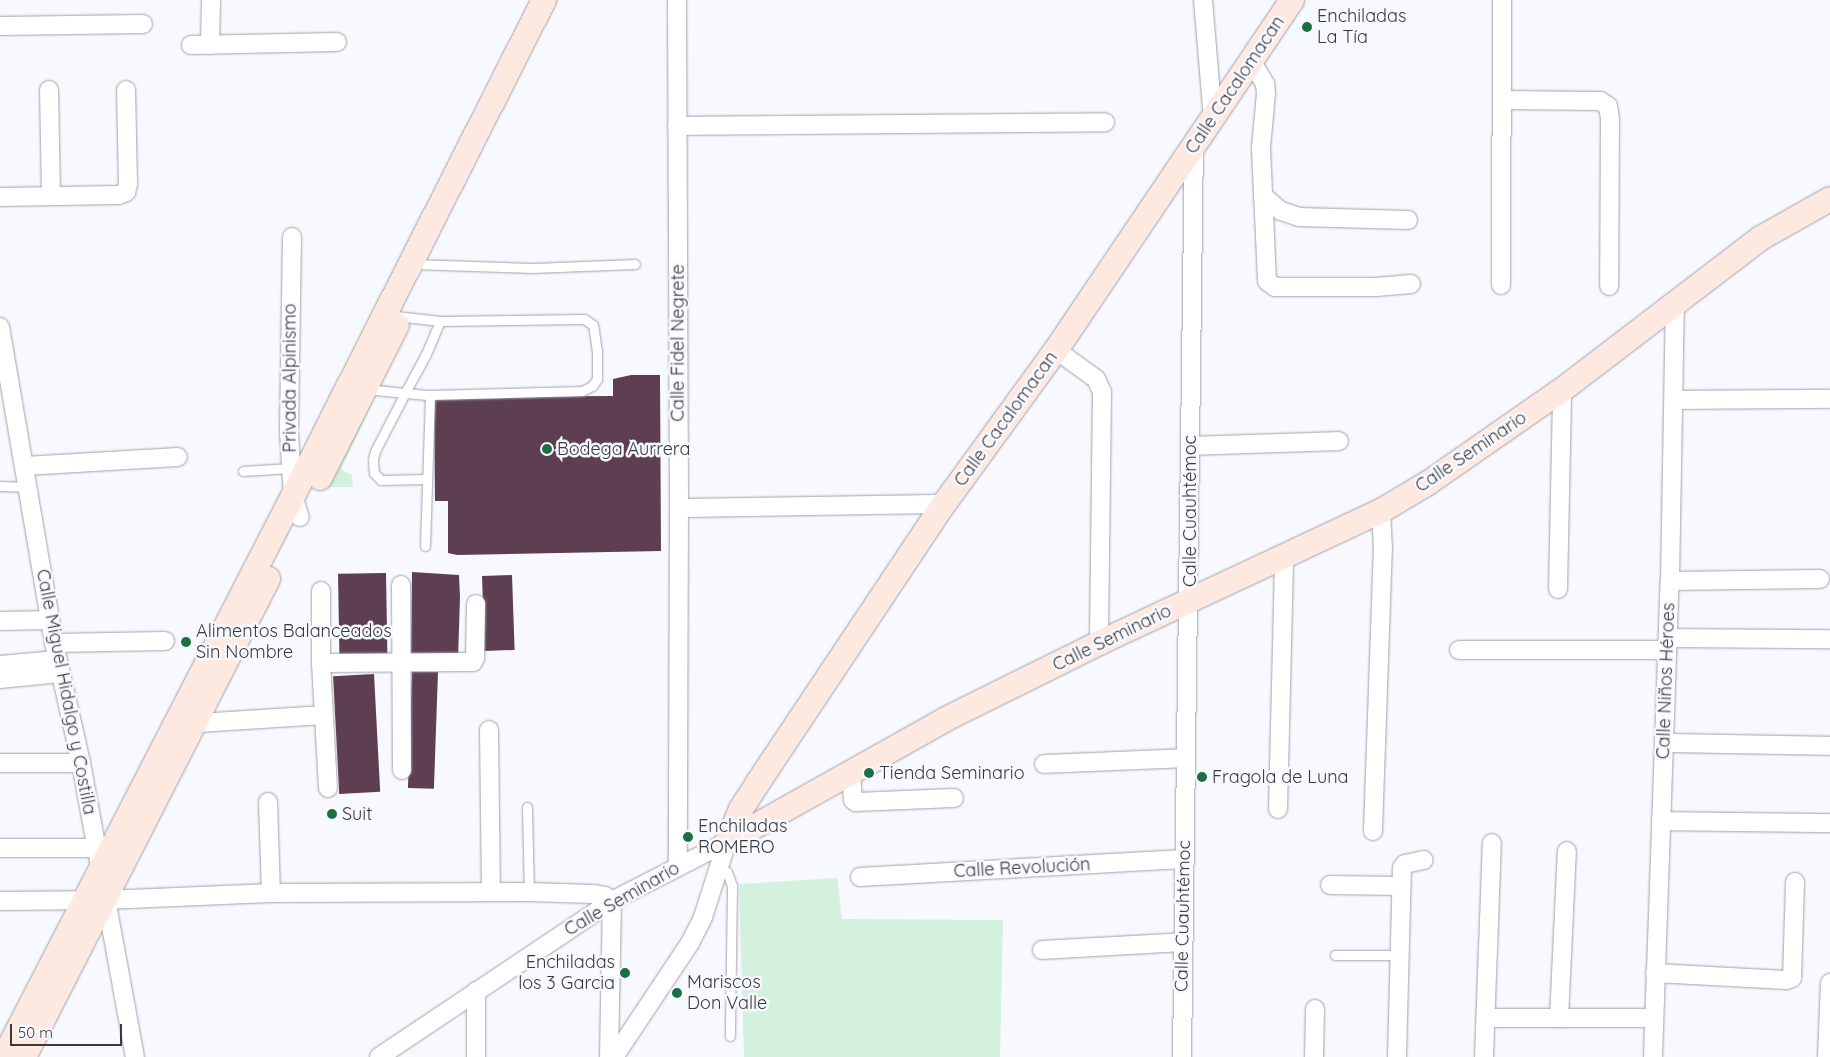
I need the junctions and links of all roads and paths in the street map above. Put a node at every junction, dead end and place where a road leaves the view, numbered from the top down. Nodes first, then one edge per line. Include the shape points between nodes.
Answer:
1 (211, 0) edge
2 (544, 0) edge
3 (561, 0) edge
4 (677, 0) edge
5 (1203, 0) edge
6 (1292, 0) edge
7 (1502, 0) edge
8 (143, 24) dead end
9 (0, 26) edge
10 (337, 42) dead end
11 (191, 45) dead end
12 (210, 45) junction
13 (1252, 62) junction
14 (49, 90) dead end
15 (126, 90) dead end
16 (1503, 100) junction
17 (1213, 119) junction
18 (1105, 122) dead end
19 (677, 126) junction
20 (1194, 146) junction
21 (0, 196) edge
22 (51, 196) junction
23 (1263, 196) junction
24 (1830, 199) edge
25 (1408, 220) dead end
26 (292, 237) dead end
27 (420, 264) junction
28 (634, 264) dead end
29 (1411, 284) dead end
30 (1501, 285) dead end
31 (1608, 286) dead end
32 (1675, 306) junction
33 (393, 316) junction
34 (440, 320) junction
35 (0, 327) edge
36 (1056, 350) junction
37 (358, 385) junction
38 (1562, 390) junction
39 (405, 393) junction
40 (430, 395) junction
41 (1830, 399) edge
42 (1675, 400) junction
43 (1339, 440) dead end
44 (1190, 446) junction
45 (178, 457) dead end
46 (25, 466) junction
47 (290, 468) junction
48 (243, 471) dead end
49 (427, 479) junction
50 (0, 486) edge
51 (29, 487) junction
52 (944, 504) junction
53 (297, 507) junction
54 (680, 508) junction
55 (1381, 511) junction
56 (425, 546) dead end
57 (1284, 557) junction
58 (1820, 579) dead end
59 (1670, 581) junction
60 (401, 585) dead end
61 (1558, 589) dead end
62 (321, 591) dead end
63 (1189, 601) junction
64 (476, 604) dead end
65 (50, 620) junction
66 (0, 621) edge
67 (1830, 639) edge
68 (165, 641) dead end
69 (54, 643) junction
70 (1099, 643) junction
71 (1667, 644) junction
72 (1459, 650) dead end
73 (400, 662) junction
74 (322, 663) junction
75 (0, 665) edge
76 (59, 667) junction
77 (33, 670) junction
78 (0, 679) edge
79 (323, 715) junction
80 (184, 724) junction
81 (489, 730) dead end
82 (1664, 744) junction
83 (1830, 746) edge
84 (1185, 758) junction
85 (0, 763) edge
86 (81, 763) junction
87 (1044, 764) dead end
88 (402, 770) dead end
89 (851, 773) junction
90 (328, 788) dead end
91 (954, 798) dead end
92 (268, 802) dead end
93 (527, 807) dead end
94 (1278, 809) dead end
95 (1661, 821) junction
96 (1830, 823) edge
97 (1374, 831) dead end
98 (727, 842) junction
99 (1492, 843) dead end
100 (0, 848) edge
101 (96, 848) junction
102 (1567, 851) dead end
103 (1184, 859) junction
104 (1424, 860) dead end
105 (678, 866) junction
106 (720, 867) junction
107 (100, 873) junction
108 (860, 877) dead end
109 (1795, 882) dead end
110 (1330, 885) dead end
111 (1400, 886) junction
112 (491, 892) junction
113 (529, 892) junction
114 (271, 893) junction
115 (96, 900) junction
116 (0, 901) edge
117 (612, 901) junction
118 (1183, 942) junction
119 (1042, 950) dead end
120 (1335, 955) dead end
121 (1400, 955) junction
122 (1655, 973) junction
123 (1830, 982) edge
124 (476, 992) junction
125 (1315, 1010) dead end
126 (1487, 1018) junction
127 (1559, 1018) junction
128 (1654, 1018) junction
129 (730, 1036) dead end
130 (4, 1057) edge
131 (24, 1057) edge
132 (135, 1057) edge
133 (379, 1057) edge
134 (476, 1057) edge
135 (609, 1057) edge
136 (614, 1057) edge
137 (1182, 1057) edge
138 (1314, 1057) edge
139 (1397, 1057) edge
140 (1484, 1057) edge
141 (1653, 1057) edge
142 (1828, 1057) edge

1 - 12 street
2 - 27 street
3 - 27 street
4 - 19 street, Calle Fidel Negrete
5 - 17 street
6 - 13 street, Calle Cacalomacan
7 - 16 street
8 - 9 street
10 - 12 street
11 - 12 street
13 - 17 street, Calle Cacalomacan
13 - 23 street via 1265,84 1266,93 1261,148
14 - 22 street
15 - 22 street via 126,192 119,195
16 - 30 street
16 - 31 street via 1600,101 1608,106
17 - 20 street, Calle Cacalomacan
18 - 19 street
19 - 54 street, Calle Fidel Negrete
20 - 36 street, Calle Cacalomacan
20 - 44 street, Calle Cuauhtémoc
21 - 22 street
23 - 25 street via 1281,211 1299,217
23 - 29 street via 1266,274 1271,285 1376,287
24 - 32 street, Calle Seminario via 1761,238
26 - 47 street, Privada Alpinismo
27 - 28 lane via 533,268
27 - 33 street
32 - 38 street, Calle Seminario
32 - 42 street, Calle Niños Héroes
33 - 34 lane
33 - 37 street
34 - 39 lane
34 - 40 lane via 584,319 594,326 597,379 582,391
35 - 46 street, Calle Miguel Hidalgo y Costilla
36 - 52 street, Calle Cacalomacan
36 - 70 street via 1096,379 1102,392
37 - 39 lane
37 - 53 street
38 - 55 street, Calle Seminario via 1428,483
38 - 61 street
39 - 40 lane
39 - 49 lane via 375,452 374,473 382,480
40 - 49 lane
41 - 42 street
42 - 59 street, Calle Niños Héroes
43 - 44 street
44 - 63 street, Calle Cuauhtémoc
45 - 46 street
46 - 51 street, Calle Miguel Hidalgo y Costilla
47 - 48 lane
47 - 53 street, Privada Alpinismo
49 - 56 lane
50 - 51 lane
51 - 65 street, Calle Miguel Hidalgo y Costilla
52 - 54 street
52 - 98 street, Calle Cacalomacan via 757,784 741,809
53 - 80 street
54 - 105 street, Calle Fidel Negrete
55 - 57 street, Calle Seminario
55 - 97 street via 1383,550
57 - 63 street, Calle Seminario
57 - 94 street
58 - 59 street
59 - 71 street, Calle Niños Héroes
60 - 73 street
62 - 74 street
63 - 70 street, Calle Seminario
63 - 84 street, Calle Cuauhtémoc
64 - 73 street via 473,662
65 - 66 street
65 - 69 street, Calle Miguel Hidalgo y Costilla
67 - 71 street
68 - 69 street
69 - 76 street, Calle Miguel Hidalgo y Costilla
70 - 89 street, Calle Seminario via 946,719
71 - 72 street
71 - 82 street, Calle Niños Héroes
73 - 74 street
73 - 88 street
74 - 79 street
75 - 77 street
76 - 77 street
76 - 86 street, Calle Miguel Hidalgo y Costilla
77 - 78 street
79 - 80 street
79 - 90 street
80 - 107 street
80 - 115 street
81 - 112 street
82 - 83 street
82 - 95 street, Calle Niños Héroes
84 - 87 street
84 - 103 street, Calle Cuauhtémoc
85 - 86 street
86 - 101 street, Calle Miguel Hidalgo y Costilla
89 - 91 street via 856,802
89 - 98 street, Calle Seminario
92 - 114 street
93 - 113 lane
95 - 96 street
95 - 122 street, Calle Niños Héroes
98 - 105 street, Calle Seminario
98 - 106 street
99 - 126 street
100 - 101 street
101 - 107 street, Calle Miguel Hidalgo y Costilla
102 - 127 street
103 - 108 street, Calle Revolución
103 - 118 street, Calle Cuauhtémoc
104 - 111 street via 1403,864
105 - 117 street, Calle Seminario
106 - 129 lane via 727,872 732,886
106 - 136 street via 703,917 690,943
107 - 115 street
109 - 122 street via 1792,978
110 - 111 street
111 - 121 street
112 - 113 street
112 - 114 street
113 - 117 street via 592,894
114 - 115 street
115 - 116 street
115 - 130 street
115 - 131 street
115 - 132 street
117 - 124 street, Calle Seminario
117 - 135 street
118 - 119 street
118 - 137 street, Calle Cuauhtémoc
120 - 121 lane
121 - 139 street
122 - 128 street, Calle Niños Héroes
123 - 142 street
124 - 133 street, Calle Seminario
124 - 134 street
125 - 138 street
126 - 127 street
126 - 140 street
127 - 128 street
128 - 141 street, Calle Niños Héroes

